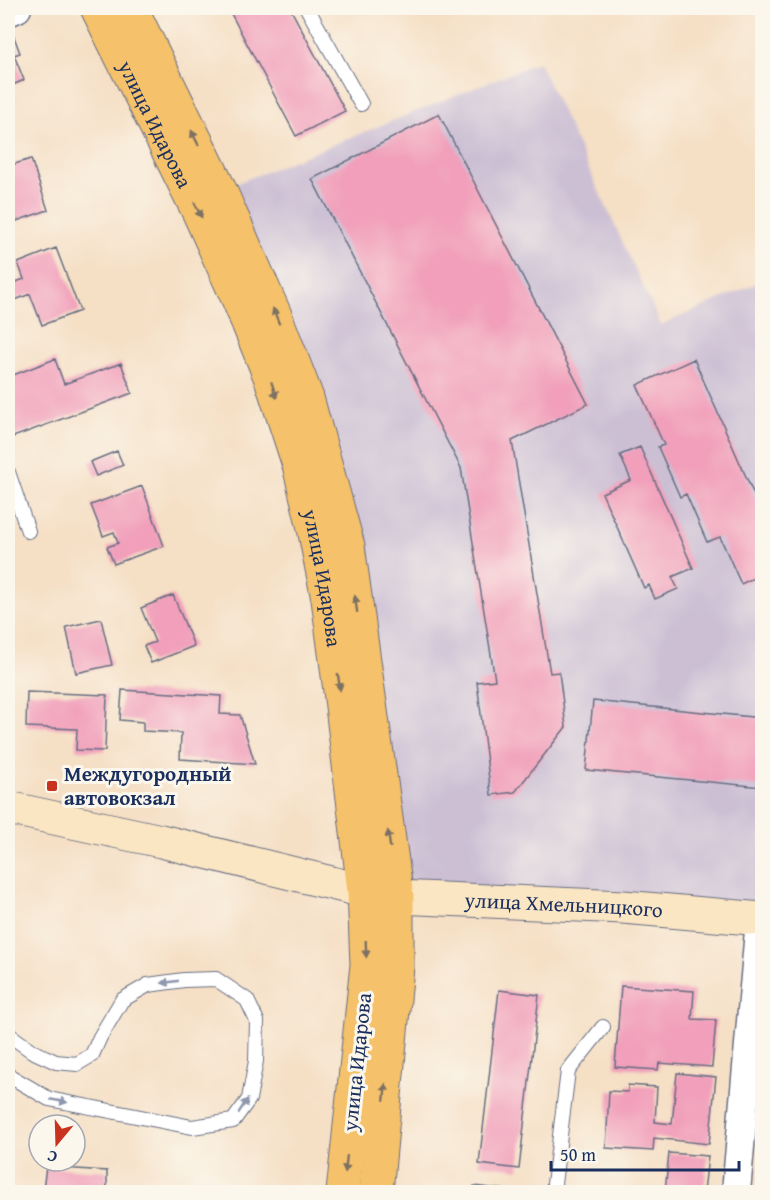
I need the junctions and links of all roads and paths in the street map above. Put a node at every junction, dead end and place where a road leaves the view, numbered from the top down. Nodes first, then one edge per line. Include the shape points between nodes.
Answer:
1 (17, 8) edge
2 (97, 8) edge
3 (131, 8) edge
4 (307, 8) edge
5 (8, 12) edge
6 (361, 104) dead end
7 (8, 472) edge
8 (28, 531) dead end
9 (8, 808) edge
10 (364, 891) junction
11 (397, 897) junction
12 (761, 919) edge
13 (603, 1027) dead end
14 (8, 1034) edge
15 (8, 1075) edge
16 (343, 1192) edge
17 (375, 1192) edge
18 (553, 1192) edge
19 (736, 1192) edge

1 - 5 street
2 -> 10 main road, улица Идарова via 239,301 299,465 328,599
11 -> 3 main road, улица Идарова via 348,546 307,398 220,190
4 - 6 lane
7 - 8 lane
9 - 10 main road, улица Хмельницкого
10 - 11 main road, улица Хмельницкого
10 -> 16 main road, улица Идарова via 367,965
11 - 12 main road, улица Хмельницкого via 623,907
17 -> 11 main road, улица Идарова via 397,968
12 - 19 street
13 - 18 lane via 568,1071
15 -> 14 lane via 49,1099 192,1127 233,1121 249,1099 256,1061 257,1021 247,1000 216,978 148,985 122,1000 92,1056 77,1064 56,1062

